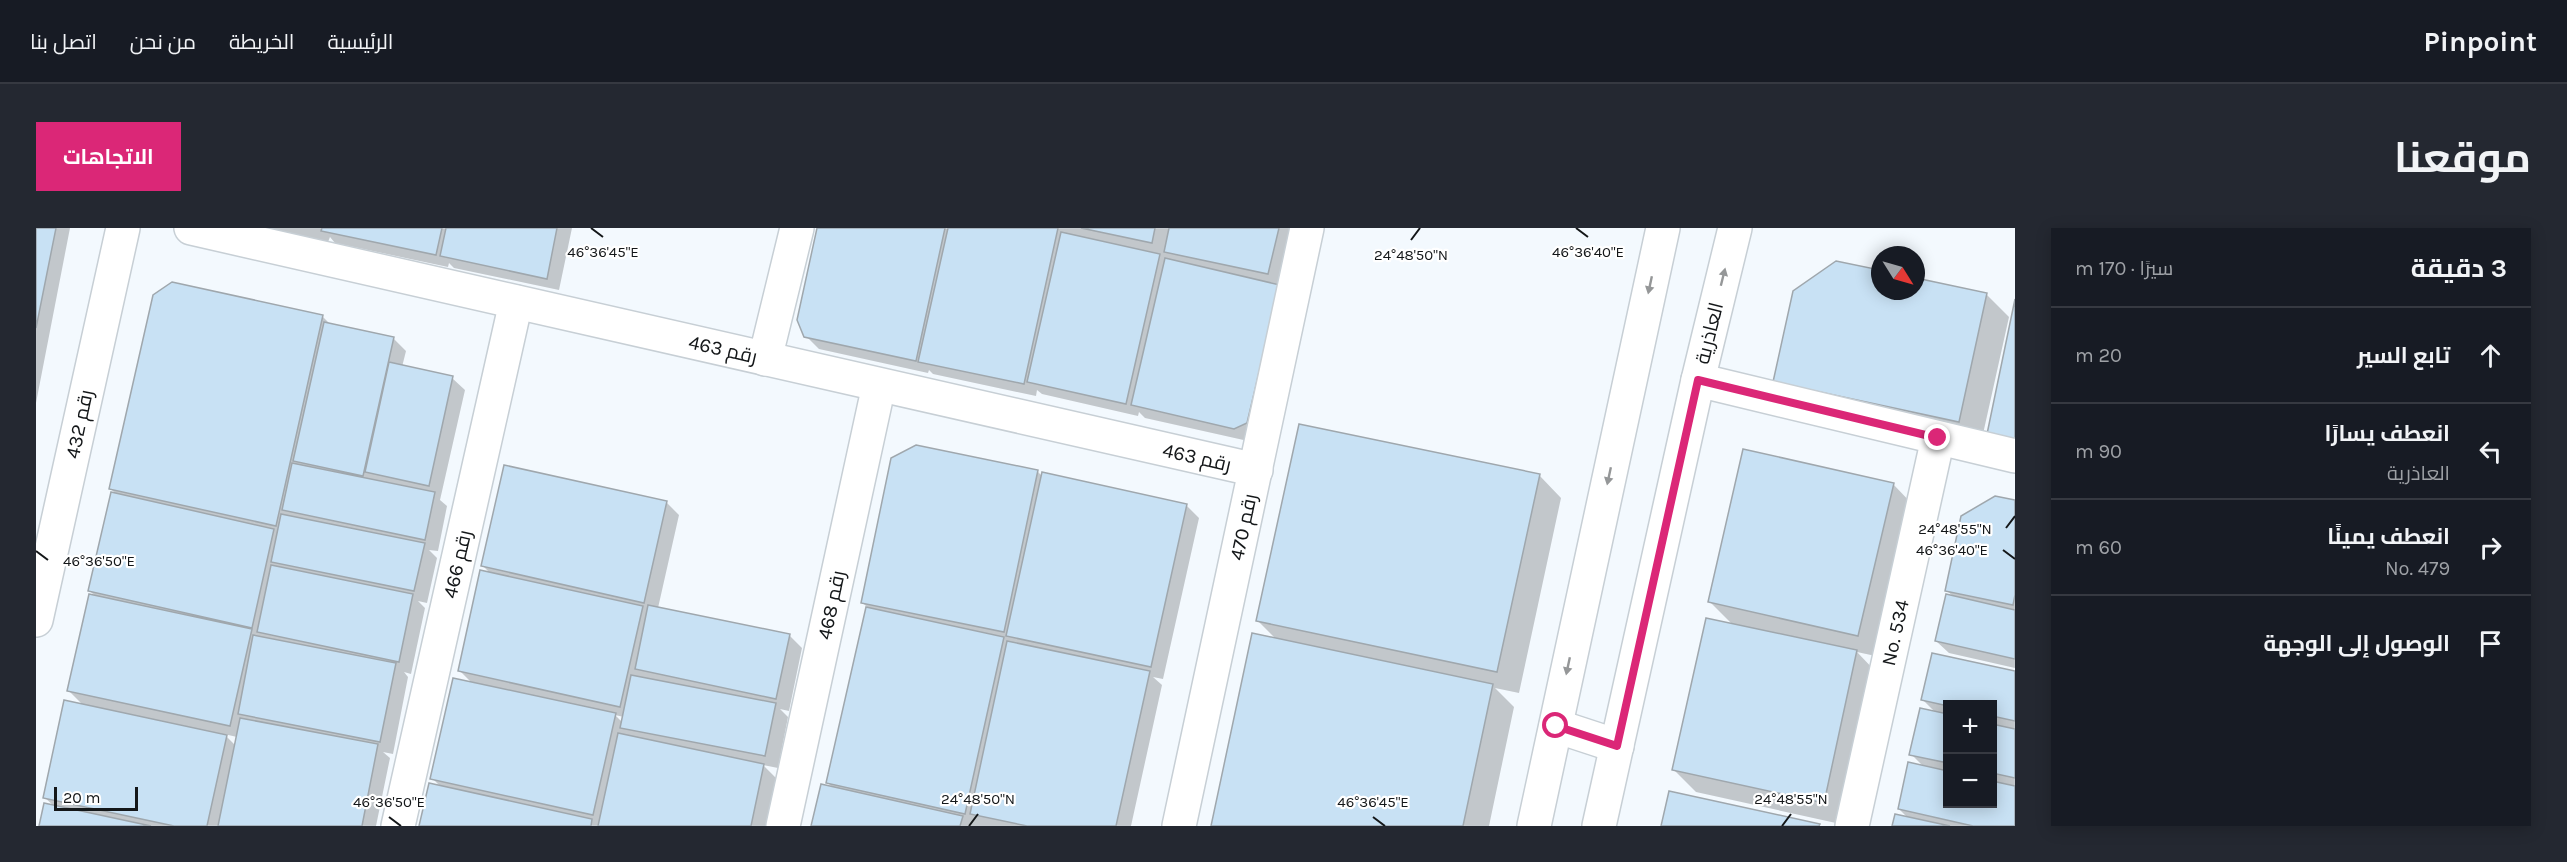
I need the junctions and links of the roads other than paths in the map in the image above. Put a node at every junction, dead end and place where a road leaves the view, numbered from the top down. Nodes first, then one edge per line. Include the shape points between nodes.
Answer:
1 (123, 228) edge
2 (191, 228) edge
3 (797, 228) edge
4 (1307, 228) edge
5 (1663, 228) edge
6 (1736, 229) edge
7 (516, 302) junction
8 (765, 358) junction
9 (1698, 380) junction
10 (879, 385) junction
11 (1938, 438) junction
12 (2015, 456) edge
13 (1256, 470) junction
14 (36, 620) edge
15 (1556, 726) junction
16 (1617, 746) junction
17 (398, 826) edge
18 (783, 826) edge
19 (1179, 826) edge
20 (1534, 826) edge
21 (1599, 826) edge
22 (1852, 826) edge

1 - 14 street, رقم 432
2 - 7 street, رقم 463
3 - 8 street
4 - 13 street, رقم 470
5 -> 15 street
9 -> 6 street, العاذرية
7 - 8 street, رقم 463
7 - 17 street, رقم 466
8 - 10 street, رقم 463
9 - 11 street
9 - 16 street, العاذرية
10 - 13 street, رقم 463
10 - 18 street, رقم 468
11 - 12 street
11 - 22 street, No. 534
13 - 19 street, رقم 470
15 - 16 street
15 - 20 street
16 - 21 street, العاذرية

